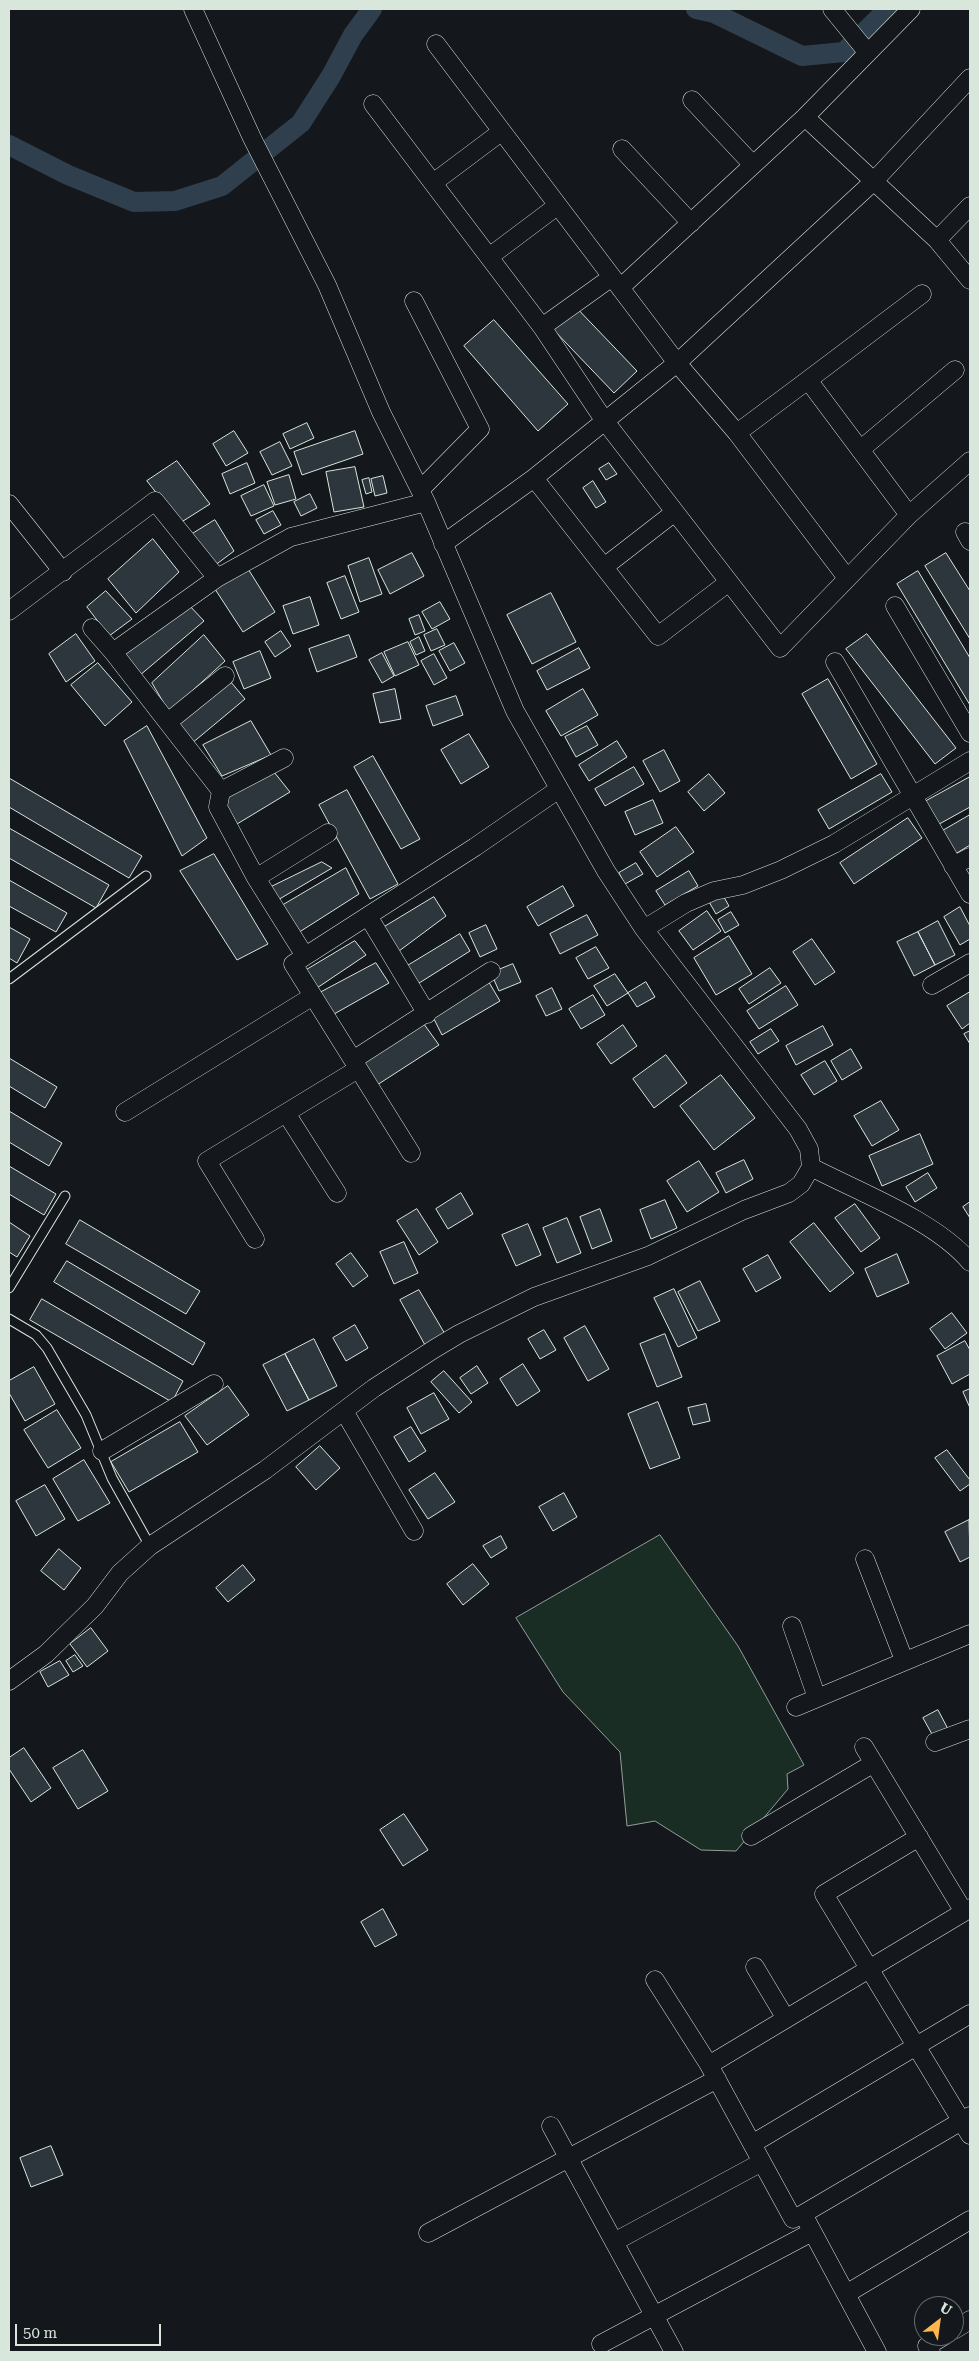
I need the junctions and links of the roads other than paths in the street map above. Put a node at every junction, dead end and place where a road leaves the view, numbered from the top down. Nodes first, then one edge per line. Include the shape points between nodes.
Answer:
1 (193, 9) edge
2 (832, 9) edge
3 (911, 9) edge
4 (436, 44) dead end
5 (865, 50) junction
6 (970, 78) edge
7 (692, 100) dead end
8 (373, 104) dead end
9 (805, 117) junction
10 (501, 132) junction
11 (622, 149) dead end
12 (752, 165) junction
13 (874, 181) junction
14 (433, 183) junction
15 (557, 206) junction
16 (970, 206) edge
17 (690, 223) junction
18 (937, 240) junction
19 (489, 257) junction
20 (970, 280) edge
21 (616, 282) junction
22 (922, 294) dead end
23 (414, 301) dead end
24 (542, 327) junction
25 (677, 363) junction
26 (955, 370) dead end
27 (808, 380) junction
28 (604, 420) junction
29 (737, 433) junction
30 (860, 450) junction
31 (970, 461) edge
32 (534, 478) junction
33 (423, 496) junction
34 (9, 504) edge
35 (675, 512) junction
36 (909, 514) junction
37 (443, 544) junction
38 (604, 567) junction
39 (63, 572) junction
40 (216, 578) junction
41 (847, 578) junction
42 (729, 582) junction
43 (895, 606) dead end
44 (9, 611) edge
45 (92, 628) dead end
46 (113, 652) junction
47 (835, 662) dead end
48 (224, 676) dead end
49 (168, 722) junction
50 (970, 733) edge
51 (284, 758) dead end
52 (970, 761) edge
53 (559, 789) junction
54 (221, 791) junction
55 (913, 798) junction
56 (328, 833) dead end
57 (970, 857) edge
58 (953, 866) junction
59 (146, 876) dead end
60 (256, 878) junction
61 (970, 894) edge
62 (368, 916) junction
63 (644, 929) junction
64 (305, 956) junction
65 (970, 963) edge
66 (491, 971) dead end
67 (9, 979) edge
68 (932, 985) dead end
69 (313, 996) junction
70 (427, 1014) junction
71 (355, 1064) junction
72 (125, 1112) dead end
73 (286, 1113) junction
74 (410, 1153) dead end
75 (811, 1167) junction
76 (336, 1193) dead end
77 (65, 1196) dead end
78 (255, 1239) dead end
79 (970, 1262) edge
80 (9, 1288) edge
81 (9, 1319) edge
82 (214, 1384) dead end
83 (344, 1410) junction
84 (102, 1451) junction
85 (414, 1531) dead end
86 (150, 1546) junction
87 (865, 1559) dead end
88 (792, 1626) dead end
89 (970, 1634) edge
90 (904, 1660) junction
91 (9, 1681) edge
92 (817, 1698) junction
93 (796, 1707) dead end
94 (970, 1730) edge
95 (935, 1742) dead end
96 (864, 1747) dead end
97 (874, 1763) junction
98 (751, 1836) dead end
99 (919, 1837) junction
100 (967, 1910) edge
101 (755, 1966) dead end
102 (870, 1969) junction
103 (655, 1980) dead end
104 (970, 2014) edge
105 (786, 2018) junction
106 (916, 2046) junction
107 (713, 2072) junction
108 (967, 2124) edge
109 (551, 2126) dead end
110 (752, 2144) junction
111 (569, 2158) junction
112 (762, 2162) junction
113 (802, 2214) junction
114 (970, 2220) edge
115 (812, 2232) junction
116 (428, 2233) dead end
117 (614, 2242) junction
118 (846, 2294) junction
119 (654, 2316) junction
120 (600, 2344) dead end
121 (674, 2352) edge
122 (877, 2352) edge

1 - 33 street via 274,184 327,285 381,412
2 - 5 street
3 - 5 street
4 - 10 street
5 - 9 street
6 - 13 street
7 - 12 street
8 - 14 street
9 - 12 street
9 - 13 street
10 - 14 street
10 - 15 street
11 - 17 street
12 - 17 street
13 - 18 street
13 - 25 street
14 - 19 street
15 - 19 street
15 - 21 street
16 - 18 street
17 - 21 street
18 - 20 street
19 - 24 street
21 - 24 street
21 - 25 street
22 - 27 street
23 - 33 street via 480,429
24 - 28 street
25 - 28 street
25 - 29 street
26 - 30 street
27 - 29 street
27 - 30 street
28 - 32 street
28 - 35 street
29 - 41 street
30 - 36 street
31 - 36 street
32 - 37 street
32 - 38 street
33 - 37 street
33 - 40 street via 292,537
34 - 39 street
35 - 38 street
35 - 42 street
36 - 41 street
37 - 53 street via 515,711
38 - 42 street via 658,636
39 - 40 street via 155,501
39 - 44 street
40 - 46 street
41 - 42 street via 780,648
43 - 50 street
45 - 46 street
46 - 49 street
47 - 55 street
48 - 49 street
49 - 54 street
51 - 54 street
52 - 55 street
53 - 62 street
53 - 63 street
54 - 60 street via 218,807
55 - 58 street
55 - 63 street via 834,844 781,870 686,903
56 - 60 street
57 - 58 street
58 - 61 street
59 - 67 lane
60 - 64 street
62 - 64 street
62 - 70 street
63 - 75 street via 798,1129 810,1149
64 - 69 street via 293,964
65 - 68 street
66 - 70 street
69 - 71 street
69 - 72 street
70 - 71 street
71 - 73 street
71 - 74 street
73 - 76 street
73 - 78 street via 207,1161
75 - 79 street via 902,1213 951,1243
75 - 83 street via 801,1184 790,1193 744,1210 648,1256 534,1297 460,1334
77 - 80 lane
81 - 84 lane via 36,1335 47,1348 86,1415
82 - 84 street
83 - 85 street
83 - 86 street via 265,1470
84 - 86 lane via 112,1478
86 - 91 street via 120,1573 95,1606 46,1654
87 - 90 street
88 - 92 street
89 - 90 street
90 - 92 street
92 - 93 street
94 - 95 street
96 - 97 street
97 - 98 street
97 - 99 street
99 - 100 street
99 - 102 street via 824,1894
100 - 102 street
101 - 105 street
102 - 105 street
102 - 106 street
103 - 107 street
104 - 106 street
105 - 107 street
106 - 108 street
106 - 110 street
107 - 110 street
107 - 111 street
108 - 113 street
109 - 111 street
110 - 112 street
111 - 116 street
111 - 117 street
112 - 113 street via 793,2219
112 - 117 street
113 - 115 street
114 - 118 street
115 - 118 street
115 - 119 street
117 - 119 street
118 - 122 street
119 - 120 street
119 - 121 street

